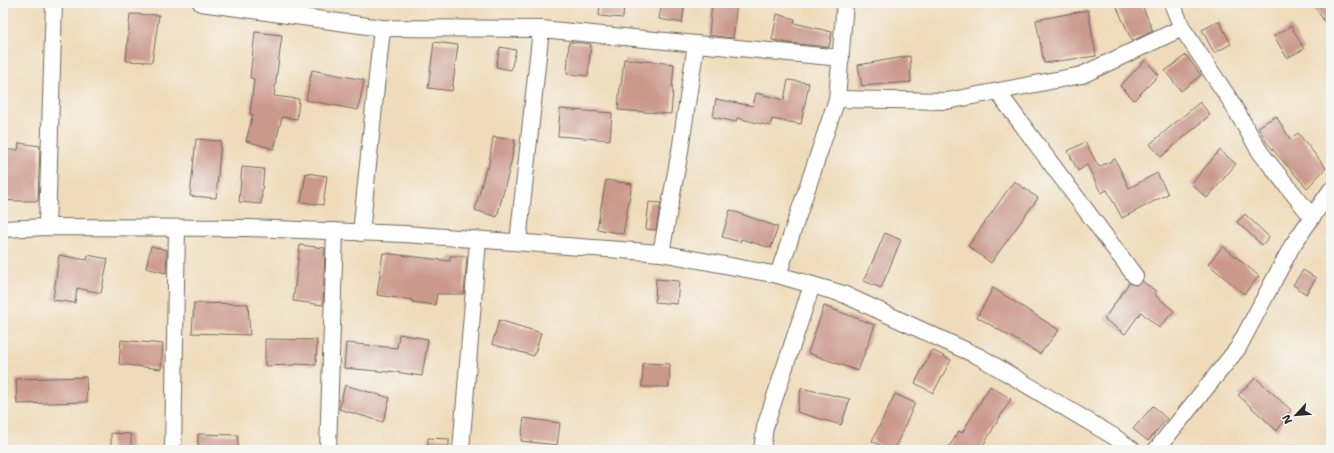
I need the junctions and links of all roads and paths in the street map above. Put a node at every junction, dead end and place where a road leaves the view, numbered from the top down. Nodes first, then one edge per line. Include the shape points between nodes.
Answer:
1 (54, 3) edge
2 (201, 3) edge
3 (845, 3) edge
4 (1172, 3) edge
5 (382, 28) junction
6 (1182, 28) junction
7 (541, 30) junction
8 (696, 44) junction
9 (840, 58) junction
10 (997, 91) junction
11 (837, 99) junction
12 (1331, 190) edge
13 (1312, 217) junction
14 (47, 227) junction
15 (177, 228) junction
16 (3, 229) edge
17 (335, 232) junction
18 (361, 233) junction
19 (478, 240) junction
20 (518, 242) junction
21 (661, 253) junction
22 (778, 275) junction
23 (1134, 276) dead end
24 (812, 285) junction
25 (173, 450) edge
26 (328, 450) edge
27 (461, 450) edge
28 (762, 450) edge
29 (1133, 450) edge
30 (1156, 450) edge

1 - 14 street
2 - 5 street
3 - 9 street
4 - 6 street
5 - 7 street
5 - 18 street
6 - 10 street via 1082,75
6 - 13 street via 1230,100 1260,152
7 - 8 street
7 - 20 street
8 - 9 street
8 - 21 street
9 - 11 street
10 - 11 street via 947,101
10 - 23 street
11 - 22 street
12 - 13 street
13 - 30 street via 1292,246 1238,348
14 - 15 street
14 - 16 street
15 - 17 street
15 - 25 street
17 - 18 street
17 - 26 street
18 - 19 street
19 - 20 street
19 - 27 street
20 - 21 street
21 - 22 street
22 - 24 street
24 - 28 street via 765,427
24 - 29 street via 843,294 980,357

